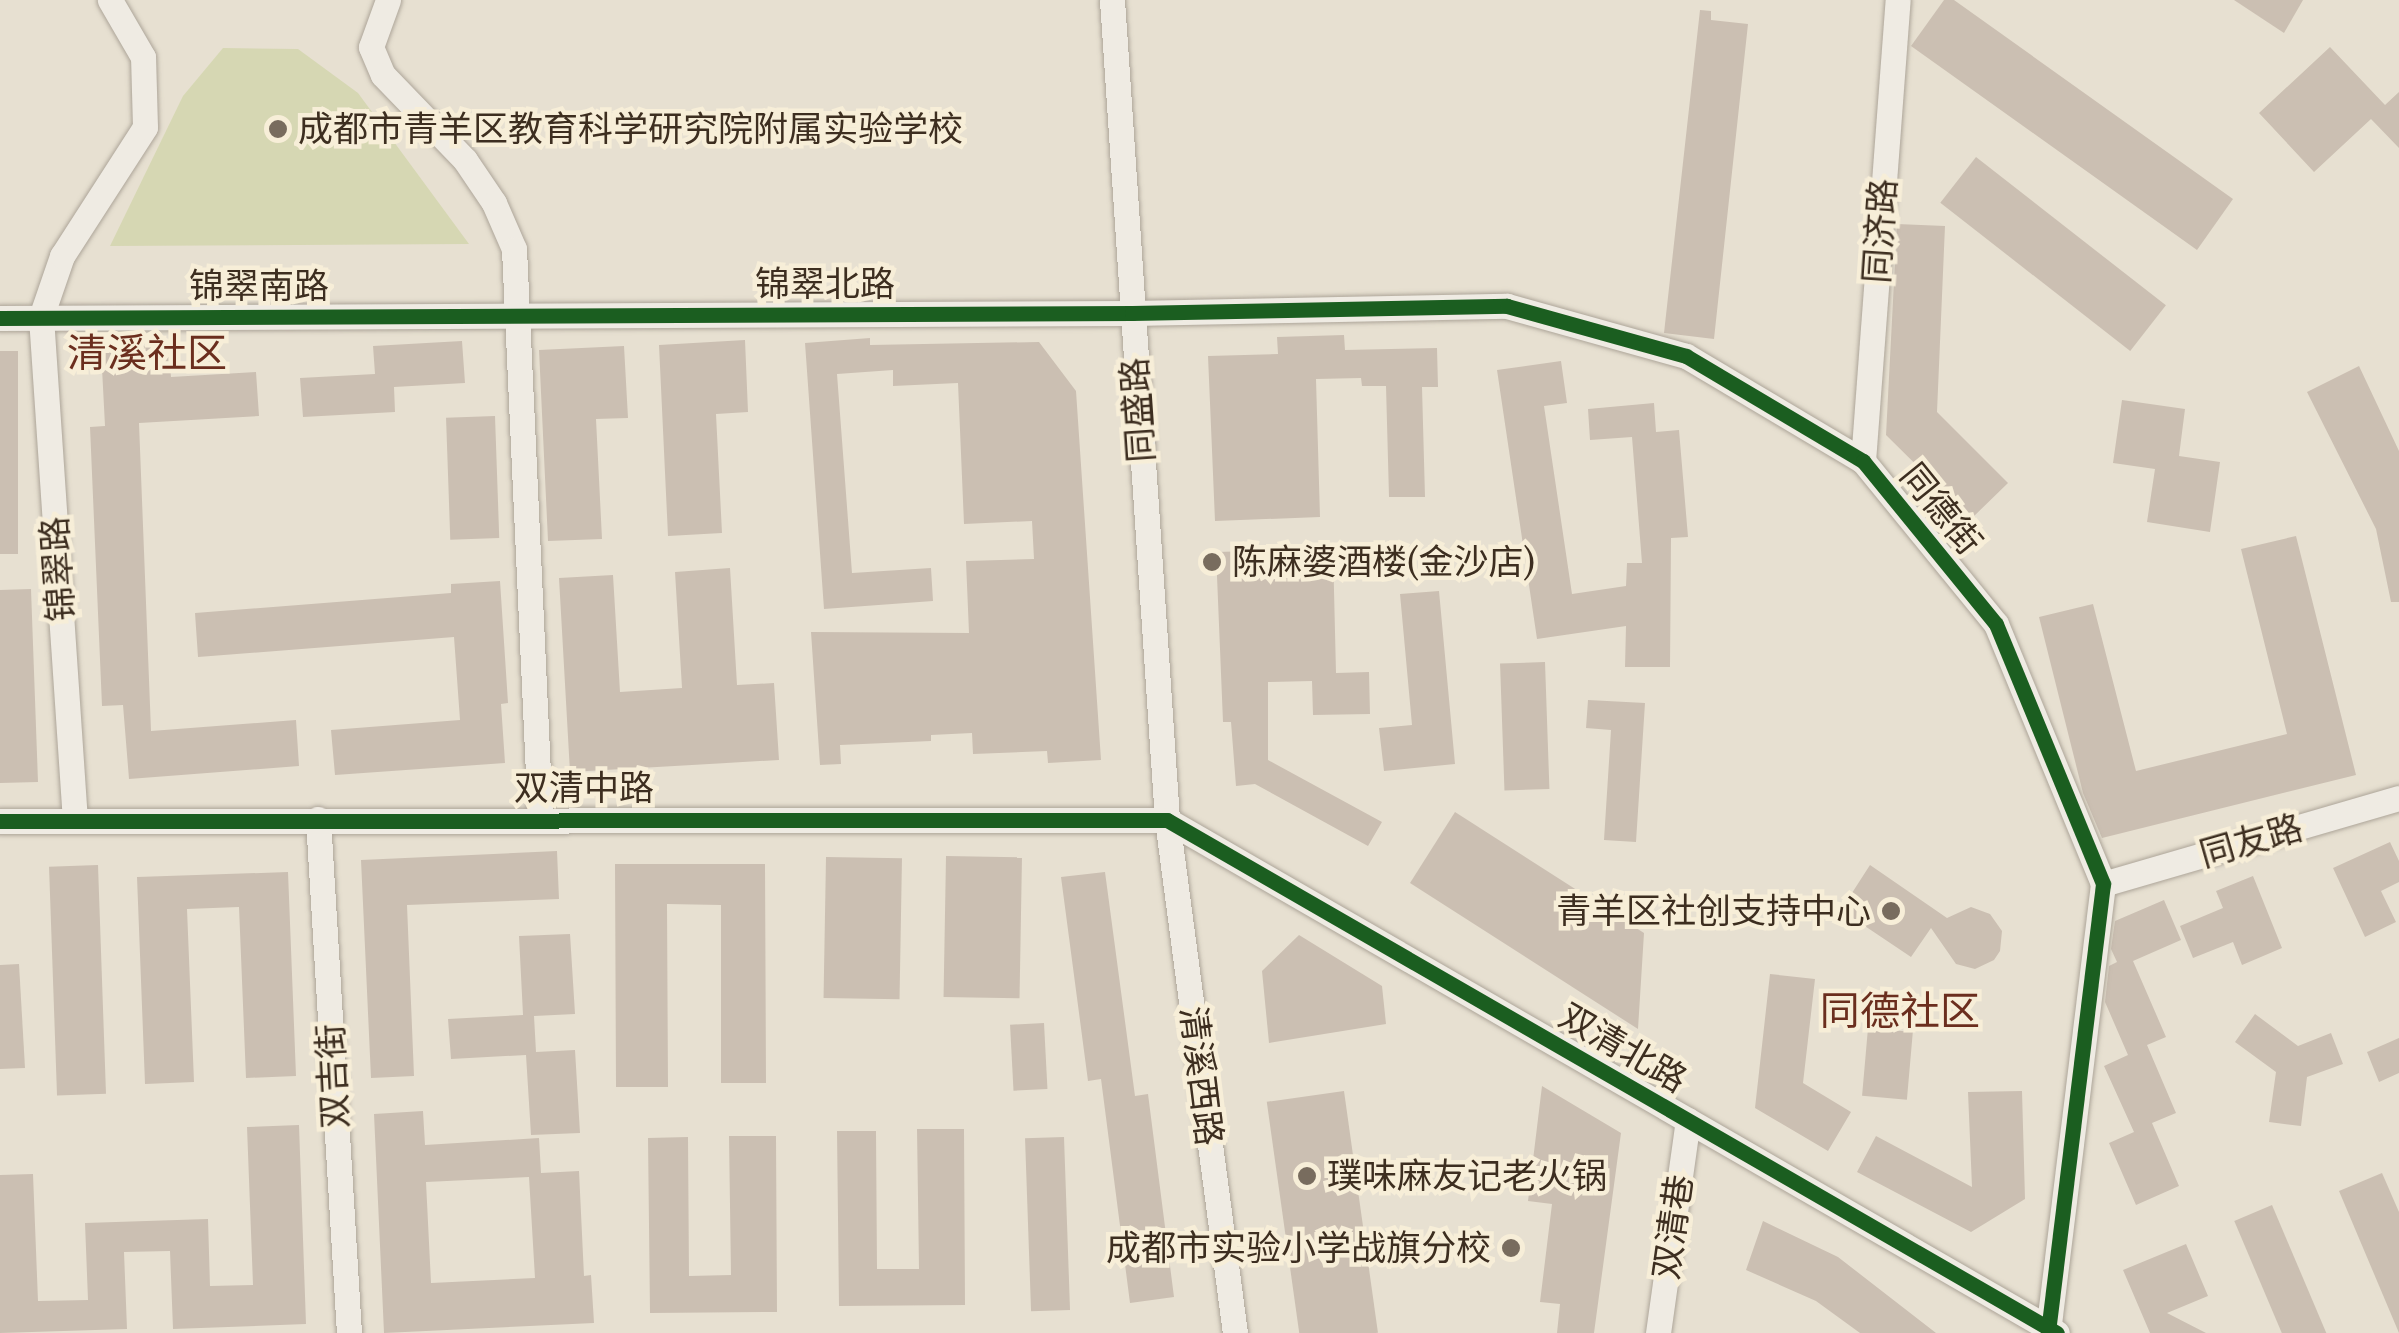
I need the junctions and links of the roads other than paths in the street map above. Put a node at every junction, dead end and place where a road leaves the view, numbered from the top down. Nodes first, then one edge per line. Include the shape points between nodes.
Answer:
1 (110, 0) edge
2 (388, 0) edge
3 (1112, 0) edge
4 (1898, 0) edge
5 (1132, 313) junction
6 (518, 315) junction
7 (0, 318) edge
8 (41, 318) junction
9 (1863, 461) junction
10 (2399, 798) edge
11 (540, 818) junction
12 (318, 819) junction
13 (1167, 820) junction
14 (0, 821) edge
15 (74, 822) junction
16 (2103, 884) junction
17 (1688, 1120) junction
18 (2051, 1331) edge
19 (349, 1333) edge
20 (1235, 1333) edge
21 (1658, 1333) edge

1 - 8 street via 144,57 145,126 62,256
2 - 6 street via 371,47 383,75 465,160 494,203 514,250
3 - 5 street, 同盛路
4 - 9 street, 同济路
5 - 6 street, 锦翠北路
5 - 9 street, 同德街 via 1508,306 1686,356
5 - 13 street, 同盛路
6 - 8 street, 锦翠南路
6 - 11 street
7 - 8 street, 锦翠南路
8 - 15 street, 锦翠路
9 - 16 street, 同德街 via 1996,624
10 - 16 street, 同友路
11 - 12 street, 双清中路
11 - 13 street, 双清中路
12 - 15 street, 双清中路
12 - 19 street, 双吉街
13 - 17 street, 双清北路
13 - 20 street, 清溪西路
14 - 15 street, 双清中路
16 - 18 street, 同德街
17 - 18 street, 双清北路
17 - 21 street, 双清巷

